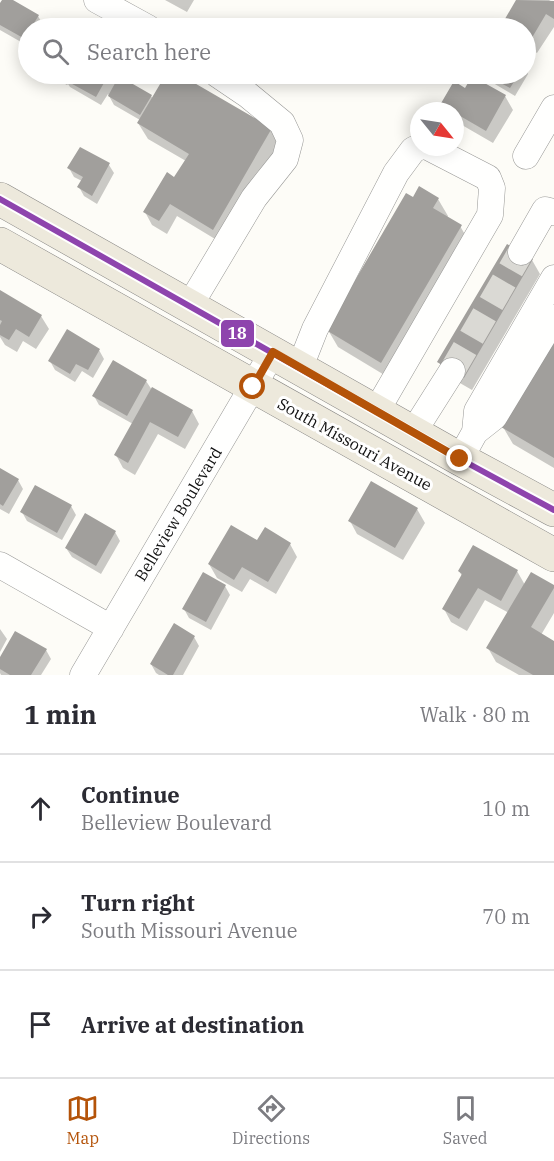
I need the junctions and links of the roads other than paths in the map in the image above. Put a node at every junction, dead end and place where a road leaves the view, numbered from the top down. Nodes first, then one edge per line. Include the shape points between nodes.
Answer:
1 (97, 0) edge
2 (130, 18) edge
3 (232, 84) edge
4 (554, 108) edge
5 (410, 154) edge
6 (445, 156) edge
7 (526, 156) dead end
8 (0, 199) edge
9 (552, 211) edge
10 (0, 244) edge
11 (520, 252) tunnel mouth
12 (554, 278) edge
13 (190, 305) junction
14 (554, 318) edge
15 (287, 360) junction
16 (253, 387) junction
17 (483, 401) junction
18 (377, 410) junction
19 (414, 431) junction
20 (468, 446) junction
21 (554, 510) edge
22 (554, 555) edge
23 (0, 565) edge
24 (111, 628) junction
25 (83, 675) edge

1 - 2 street
3 - 13 street via 282,123 290,140 285,159 254,198
4 - 7 street
5 - 15 street, Belleview Boulevard via 396,173 315,329
6 - 18 street via 488,178 492,188 490,215
8 - 13 main road
9 - 11 street
10 - 16 main road, South Missouri Avenue
12 - 17 street
13 - 15 main road
14 - 20 street via 494,417
15 - 16 street, Belleview Boulevard
15 - 18 main road
16 - 22 main road, South Missouri Avenue
16 - 24 street, Belleview Boulevard
17 - 19 street via 449,376
17 - 20 street
18 - 19 main road
19 - 20 main road
20 - 21 main road
23 - 24 street
24 - 25 street, Belleview Boulevard

